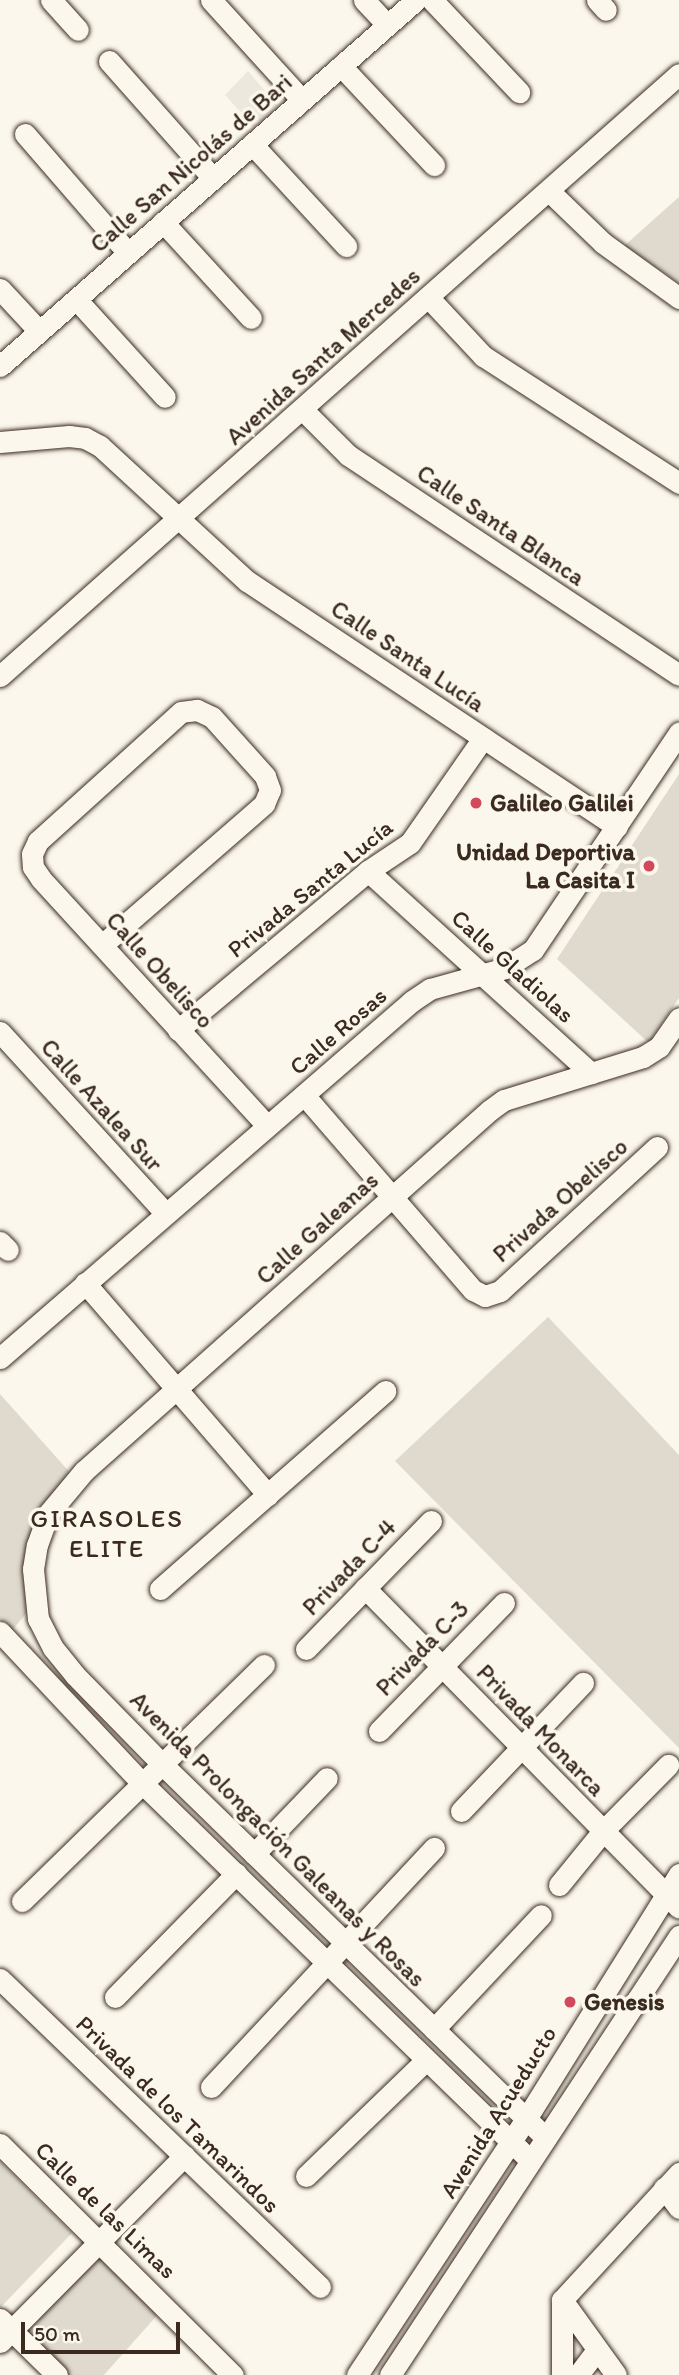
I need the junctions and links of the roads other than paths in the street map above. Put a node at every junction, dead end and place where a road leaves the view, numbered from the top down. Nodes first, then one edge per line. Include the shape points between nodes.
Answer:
1 (51, 0) edge
2 (211, 0) edge
3 (364, 0) edge
4 (416, 0) edge
5 (432, 0) edge
6 (387, 25) junction
7 (78, 30) dead end
8 (109, 61) dead end
9 (341, 66) junction
10 (679, 74) edge
11 (519, 92) dead end
12 (302, 100) junction
13 (25, 134) dead end
14 (252, 144) junction
15 (434, 165) dead end
16 (214, 178) junction
17 (549, 191) junction
18 (163, 222) junction
19 (346, 246) dead end
20 (128, 253) junction
21 (0, 289) edge
22 (428, 297) junction
23 (679, 298) edge
24 (76, 299) junction
25 (251, 318) dead end
26 (39, 331) junction
27 (0, 366) edge
28 (165, 397) dead end
29 (302, 409) junction
30 (0, 442) edge
31 (679, 484) edge
32 (177, 519) junction
33 (679, 675) edge
34 (0, 676) edge
35 (679, 733) edge
36 (483, 738) junction
37 (617, 827) junction
38 (368, 871) junction
39 (102, 945) junction
40 (483, 974) junction
41 (679, 1018) edge
42 (178, 1030) junction
43 (0, 1031) edge
44 (591, 1073) junction
45 (304, 1095) junction
46 (267, 1126) junction
47 (657, 1147) dead end
48 (391, 1196) junction
49 (166, 1214) junction
50 (85, 1283) junction
51 (0, 1357) edge
52 (178, 1388) junction
53 (385, 1391) dead end
54 (268, 1495) junction
55 (431, 1521) dead end
56 (37, 1545) joint
57 (365, 1588) junction
58 (160, 1590) dead end
59 (504, 1603) dead end
60 (0, 1632) edge
61 (306, 1649) dead end
62 (264, 1665) dead end
63 (442, 1666) junction
64 (583, 1683) dead end
65 (379, 1731) dead end
66 (522, 1748) junction
67 (163, 1765) junction
68 (668, 1765) dead end
69 (327, 1778) dead end
70 (142, 1783) junction
71 (461, 1811) dead end
72 (603, 1831) junction
73 (434, 1848) dead end
74 (254, 1854) junction
75 (236, 1874) junction
76 (679, 1874) edge
77 (559, 1885) dead end
78 (22, 1901) dead end
79 (672, 1902) edge
80 (541, 1916) dead end
81 (679, 1938) edge
82 (346, 1944) junction
83 (328, 1965) junction
84 (0, 1979) edge
85 (115, 1997) dead end
86 (434, 2029) junction
87 (426, 2060) junction
88 (211, 2087) dead end
89 (526, 2119) junction
90 (546, 2138) junction
91 (511, 2142) junction
92 (0, 2144) edge
93 (184, 2156) junction
94 (531, 2161) junction
95 (306, 2176) dead end
96 (672, 2181) edge
97 (679, 2208) edge
98 (99, 2242) junction
99 (419, 2282) junction
100 (320, 2287) dead end
101 (442, 2297) junction
102 (562, 2301) junction
103 (4, 2330) edge
104 (597, 2350) junction
105 (57, 2375) edge
106 (233, 2375) edge
107 (357, 2375) edge
108 (390, 2375) edge
109 (562, 2375) edge
110 (578, 2375) edge
111 (616, 2375) edge

1 - 7 street
2 - 12 street
3 - 6 street
4 - 6 street, Calle San Nicolás de Bari
5 - 11 street
6 - 9 street, Calle San Nicolás de Bari
8 - 16 street
9 - 12 street, Calle San Nicolás de Bari
9 - 15 street
10 - 17 street, Avenida Santa Mercedes
12 - 14 street, Calle San Nicolás de Bari
13 - 20 street
14 - 16 street, Calle San Nicolás de Bari
14 - 19 street
16 - 18 street, Calle San Nicolás de Bari
17 - 22 street, Avenida Santa Mercedes
17 - 23 street via 603,243
18 - 20 street, Calle San Nicolás de Bari
18 - 25 street
20 - 24 street, Calle San Nicolás de Bari
21 - 26 street
22 - 29 street, Avenida Santa Mercedes
22 - 31 street via 483,356
24 - 26 street, Calle San Nicolás de Bari
24 - 28 street
26 - 27 street, Calle San Nicolás de Bari
29 - 32 street, Avenida Santa Mercedes
29 - 33 street, Calle Santa Blanca via 348,455
30 - 32 street, Calle Santa Lucía via 85,438 100,446
32 - 34 street, Avenida Santa Mercedes
32 - 36 street, Calle Santa Lucía via 247,581
35 - 37 street, Calle Rosas
36 - 37 street, Calle Santa Lucía
36 - 38 street, Privada Santa Lucía via 411,843
37 - 40 street, Calle Rosas via 533,950 505,968
38 - 40 street, Calle Gladiolas
38 - 42 street, Privada Santa Lucía
39 - 39 street, Calle Obelisco via 264,804 270,790 265,776 212,717 197,710 181,712 38,841 33,867
39 - 42 street, Calle Obelisco
40 - 44 street, Calle Gladiolas
40 - 45 street, Calle Rosas via 430,989 412,1001
41 - 44 street, Calle Galeanas via 659,1047 643,1057
42 - 46 street, Calle Obelisco
43 - 49 street, Calle Azalea Sur
44 - 48 street, Calle Galeanas via 504,1100
45 - 46 street, Calle Rosas
45 - 48 street
46 - 49 street, Calle Rosas
47 - 48 street, Privada Obelisco via 500,1291 485,1296 473,1290
48 - 52 street, Calle Galeanas
49 - 50 street, Calle Rosas
50 - 51 street, Calle Rosas
50 - 52 street
52 - 54 street
52 - 56 street, Calle Galeanas via 65,1492 48,1514
53 - 54 street
54 - 58 street
55 - 57 street, Privada C-4
56 - 67 street, Avenida Prolongación Galeanas y Rosas via 34,1595 38,1619 53,1648
57 - 61 street, Privada C-4
57 - 63 street, Privada Monarca
59 - 63 street, Privada C-3
60 - 70 street
62 - 67 street
63 - 65 street, Privada C-3
63 - 66 street, Privada Monarca
64 - 66 street
66 - 71 street
66 - 72 street, Privada Monarca
67 - 70 street
67 - 74 street, Avenida Prolongación Galeanas y Rosas
68 - 72 street
69 - 74 street
70 - 75 street
70 - 78 street
72 - 77 street
72 - 79 street, Privada Monarca
73 - 82 street
74 - 82 street, Avenida Prolongación Galeanas y Rosas
75 - 83 street
75 - 85 street
76 - 79 street, Avenida Acueducto
79 - 89 street, Avenida Acueducto
80 - 86 street
81 - 90 street
82 - 83 street
82 - 86 street, Avenida Prolongación Galeanas y Rosas
83 - 87 street
83 - 88 street
84 - 93 street, Privada de los Tamarindos
86 - 89 street, Avenida Prolongación Galeanas y Rosas
87 - 91 street
87 - 95 street
89 - 90 street, Avenida Prolongación Galeanas y Rosas
89 - 91 street, Avenida Acueducto
90 - 94 street
91 - 94 street
91 - 99 street, Avenida Acueducto
92 - 98 street, Calle de las Limas
93 - 98 street
93 - 100 street, Privada de los Tamarindos
94 - 101 street
96 - 97 street
96 - 102 street
98 - 103 street
98 - 106 street, Calle de las Limas
99 - 101 street
99 - 107 street, Avenida Acueducto
101 - 108 street
102 - 104 street
102 - 109 street
103 - 105 street
104 - 110 street
104 - 111 street

